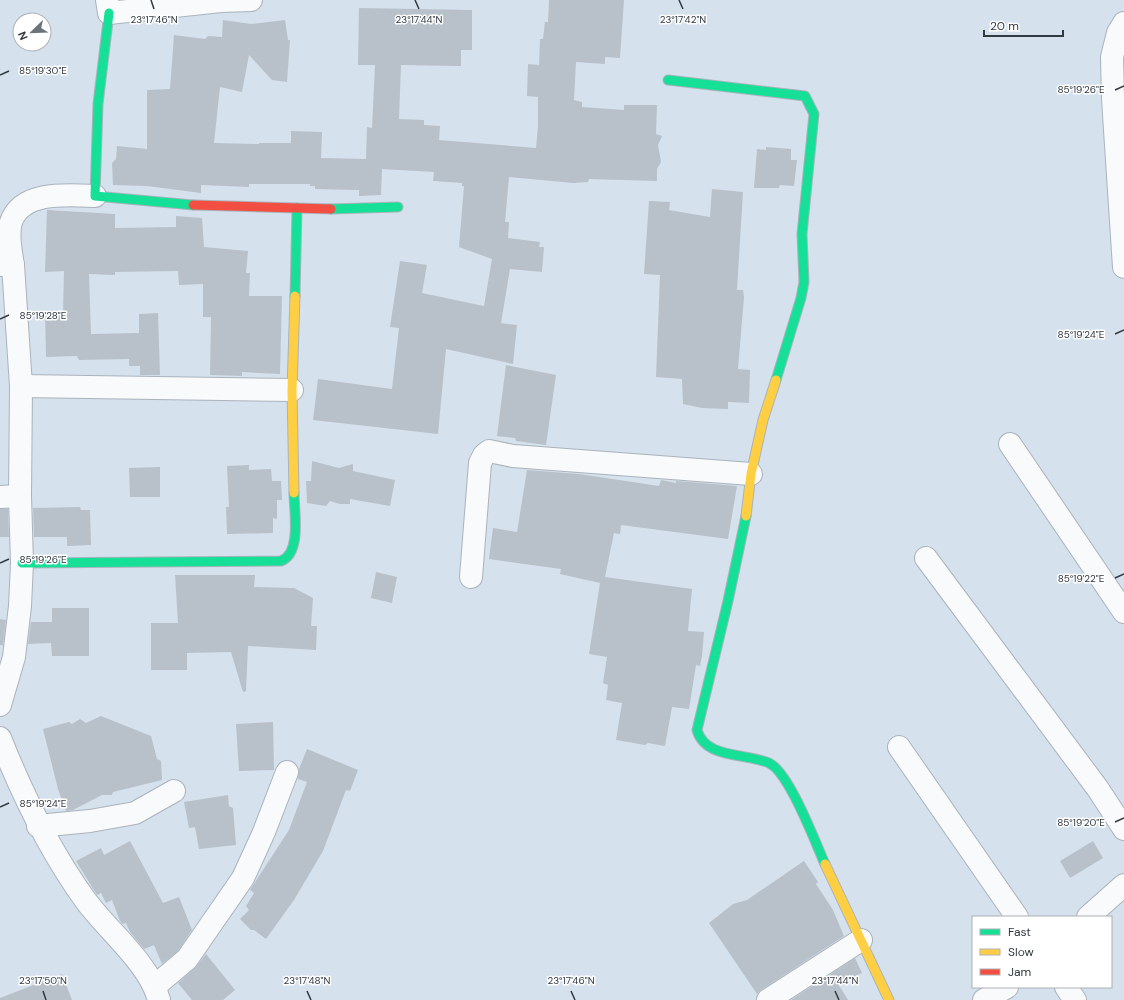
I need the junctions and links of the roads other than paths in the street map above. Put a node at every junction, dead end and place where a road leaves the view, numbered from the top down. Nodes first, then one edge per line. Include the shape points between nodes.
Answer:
1 (251, 0) edge
2 (108, 6) edge
3 (1124, 23) edge
4 (668, 80) dead end
5 (95, 196) junction
6 (398, 207) dead end
7 (297, 208) junction
8 (6, 265) edge
9 (1124, 267) edge
10 (22, 386) junction
11 (292, 390) junction
12 (1010, 444) dead end
13 (751, 474) junction
14 (10, 497) edge
15 (926, 558) dead end
16 (22, 563) junction
17 (471, 577) dead end
18 (1124, 612) edge
19 (0, 705) edge
20 (0, 738) edge
21 (899, 747) dead end
22 (287, 772) dead end
23 (174, 792) dead end
24 (1123, 824) edge
25 (38, 826) junction
26 (1124, 885) edge
27 (1016, 916) edge
28 (1089, 916) edge
29 (861, 940) junction
30 (1005, 988) edge
31 (1067, 988) edge
32 (157, 993) edge
33 (768, 1000) edge
34 (889, 1000) edge
35 (984, 1000) edge
36 (1076, 1000) edge

1 - 2 street
2 - 5 street via 94,167
3 - 9 street via 1118,33 1112,57
4 - 13 street via 791,92 805,96 814,114 802,234 804,282 763,420
5 - 7 street via 145,201
5 - 8 street via 68,195 44,198 23,205 11,222
6 - 7 street
7 - 11 street
8 - 10 street
10 - 11 street
10 - 14 street
11 - 16 street via 295,541 289,559 264,563
12 - 18 street
13 - 17 street via 513,456 489,451 480,463
13 - 29 street via 748,504 698,734 702,742 712,749 769,763 777,769 802,811
14 - 16 street
15 - 24 street
16 - 19 street via 14,657
20 - 25 street
21 - 27 street
22 - 32 street via 243,878 187,959
23 - 25 street via 135,813
25 - 32 street via 64,870 87,902 136,960
26 - 28 street
29 - 33 street
29 - 34 street
30 - 35 street
31 - 36 street

